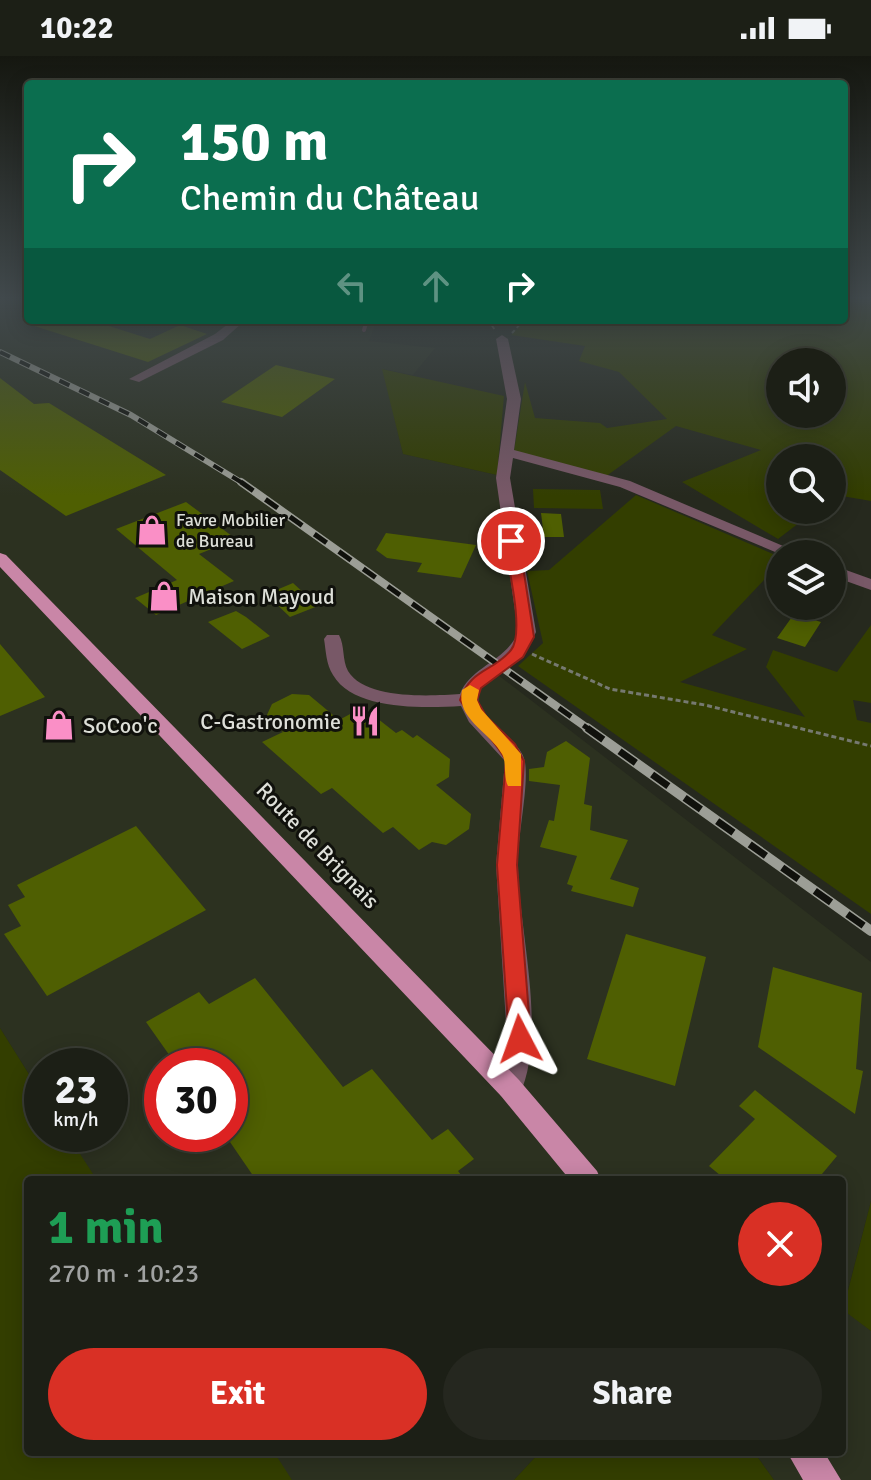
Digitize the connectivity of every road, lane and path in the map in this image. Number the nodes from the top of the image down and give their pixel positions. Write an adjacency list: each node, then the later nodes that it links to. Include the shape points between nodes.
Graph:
1 (166, 363): 3 (street)
2 (507, 363): 4 (street, via 514,399)
3 (135, 379)
4 (506, 452): 5 (street, via 625,484); 10 (street, via 503,478 527,632)
5 (766, 542)
6 (0, 558): 13 (main road, Route de Brignais)
7 (846, 575): 8 (street)
8 (871, 585)
9 (333, 639): 11 (street, via 341,675 355,688 402,700)
10 (520, 651): 11 (street, via 479,679); 12 (path, via 610,689 705,705)
11 (468, 700): 13 (street, via 515,761 507,865 520,1039)
12 (871, 746)
13 (510, 1088): 14 (main road, Route de Brignais)
14 (584, 1176)
15 (806, 1456): 16 (main road)
16 (824, 1480)

